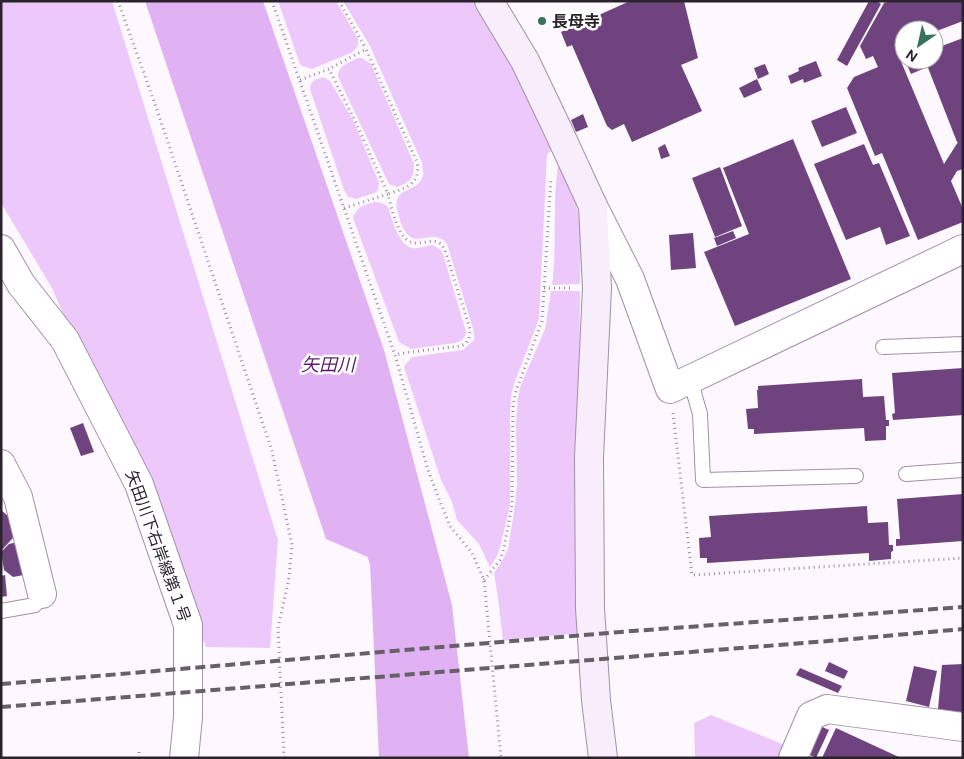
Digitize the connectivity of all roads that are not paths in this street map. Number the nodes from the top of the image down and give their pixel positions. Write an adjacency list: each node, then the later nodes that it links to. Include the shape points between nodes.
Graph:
1 (489, 1): 2 (street, via 525,61)
2 (593, 206): 7 (street); 16 (street, via 597,288 589,457 590,608)
3 (1, 249): 15 (street, 矢田川下右岸線第１号, via 21,284 66,340 139,484 188,624 188,716)
4 (963, 249): 7 (street)
5 (963, 344): 6 (lane)
6 (883, 347)
7 (680, 384): 11 (lane, via 700,414 703,480)
8 (1, 464): 12 (street, via 18,497)
9 (963, 470): 10 (lane)
10 (906, 474)
11 (856, 476)
12 (42, 594): 13 (lane, via 35,605)
13 (1, 611)
14 (963, 726): 17 (street, via 827,709 811,716)
15 (184, 758)
16 (603, 758)
17 (793, 758)

